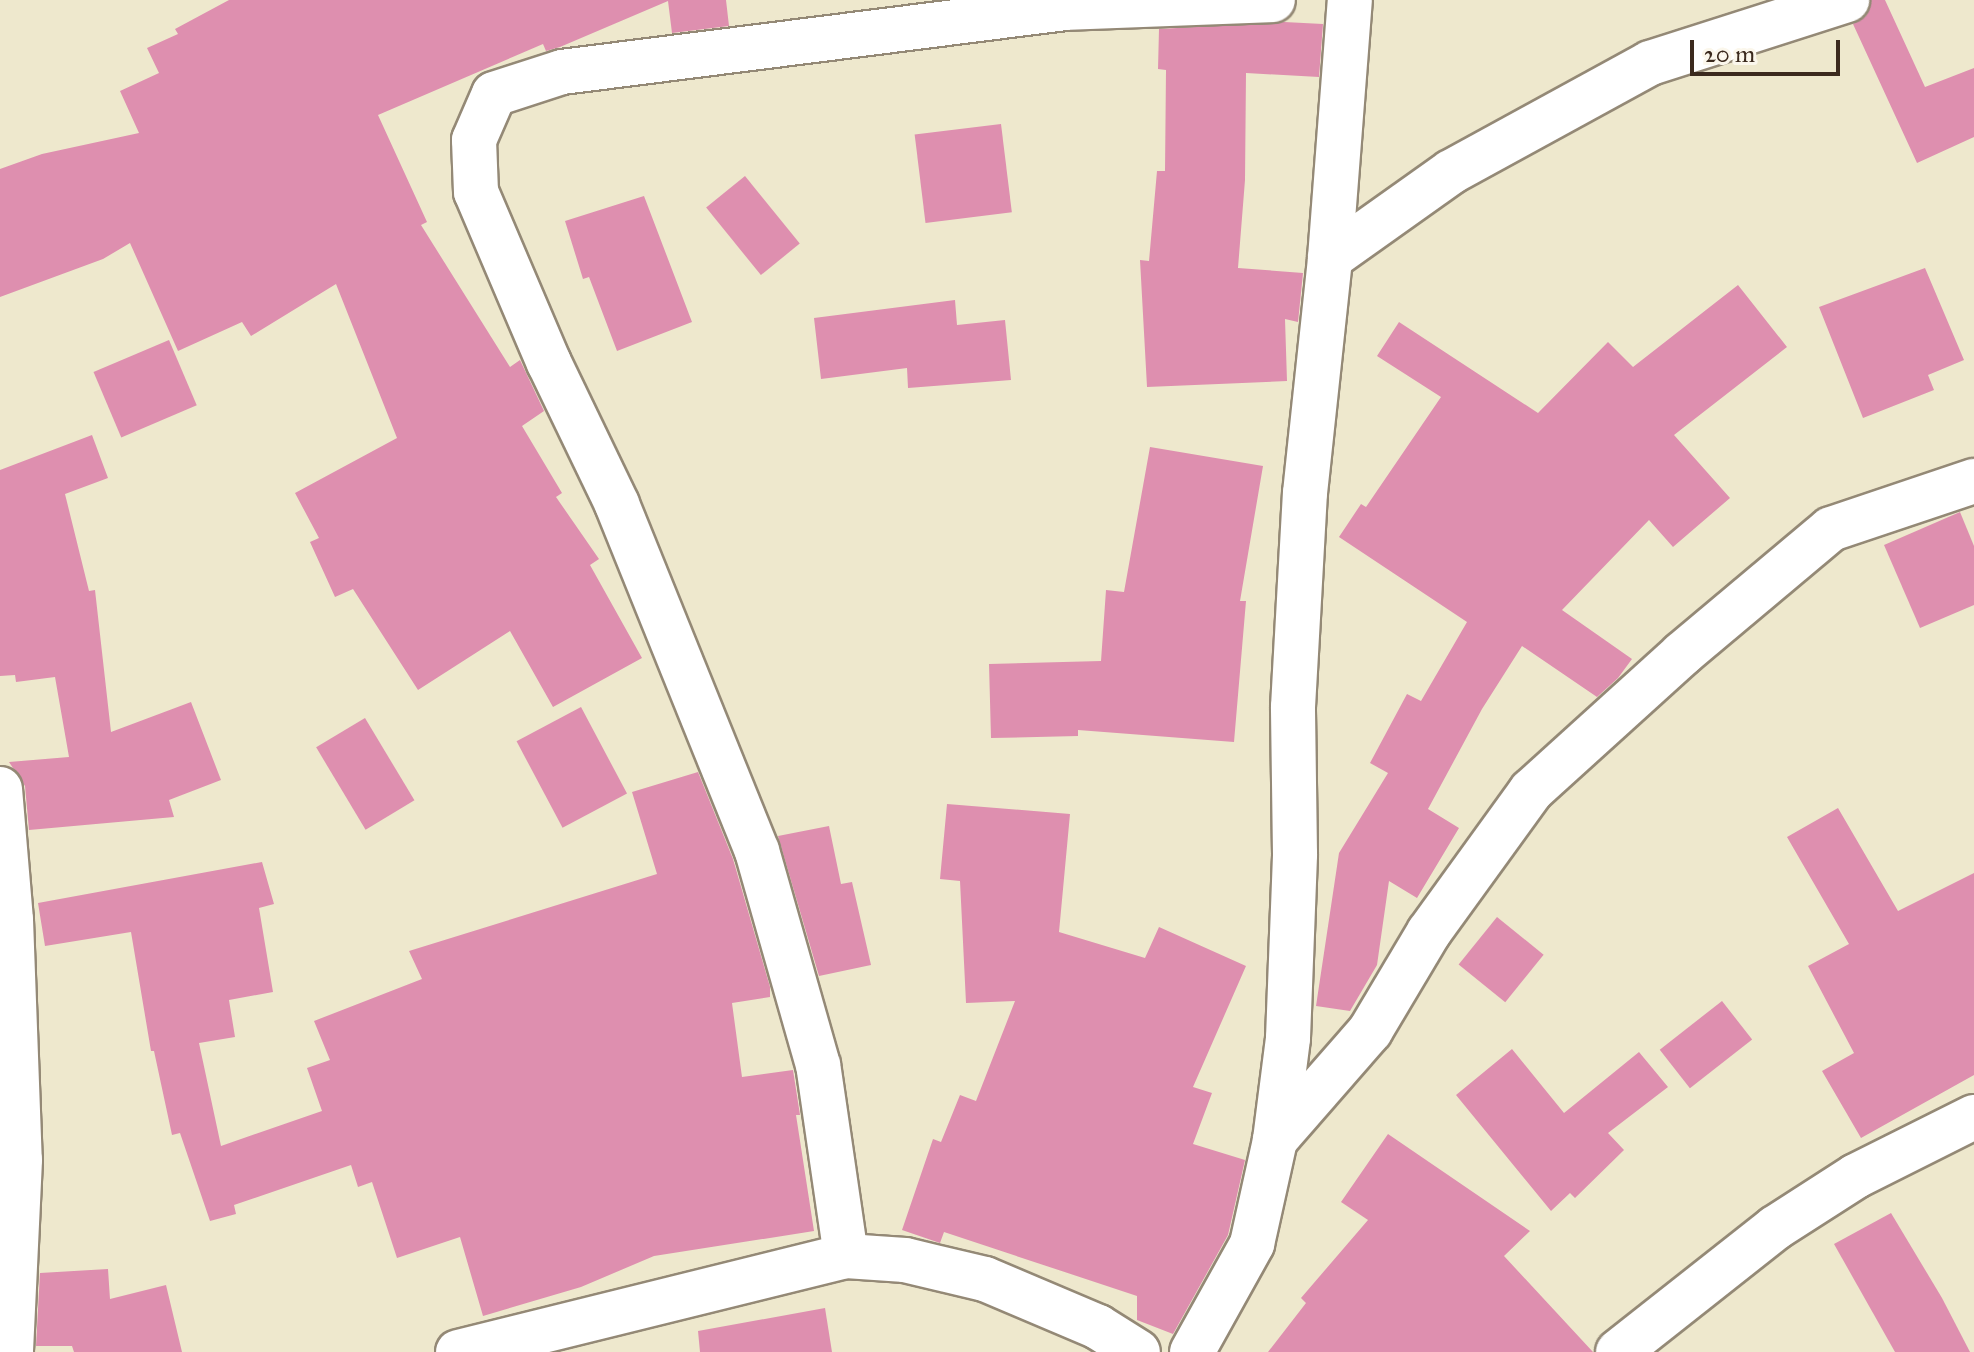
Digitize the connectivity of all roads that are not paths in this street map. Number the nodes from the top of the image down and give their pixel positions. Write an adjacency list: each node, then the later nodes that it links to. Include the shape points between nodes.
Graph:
1 (1273, 0): 9 (street, via 1065,8 562,72 494,94 474,140 476,192 635,548 757,851 818,1065)
2 (1350, 0): 4 (street)
3 (1847, 0): 4 (street, via 1650,63 1451,172)
4 (1330, 258): 8 (street, via 1304,508 1293,707 1295,854 1288,1038)
5 (1974, 481): 8 (street, via 1831,529 1531,791 1429,932 1370,1031)
6 (0, 789): 10 (street, via 20,1160)
7 (1974, 1117): 14 (street, via 1856,1176 1775,1228)
8 (1275, 1140): 13 (street, via 1252,1244)
9 (846, 1256): 11 (street); 12 (street, via 905,1260 985,1279 1098,1327)
10 (11, 1352)
11 (458, 1352)
12 (1138, 1352)
13 (1192, 1352)
14 (1618, 1352)

